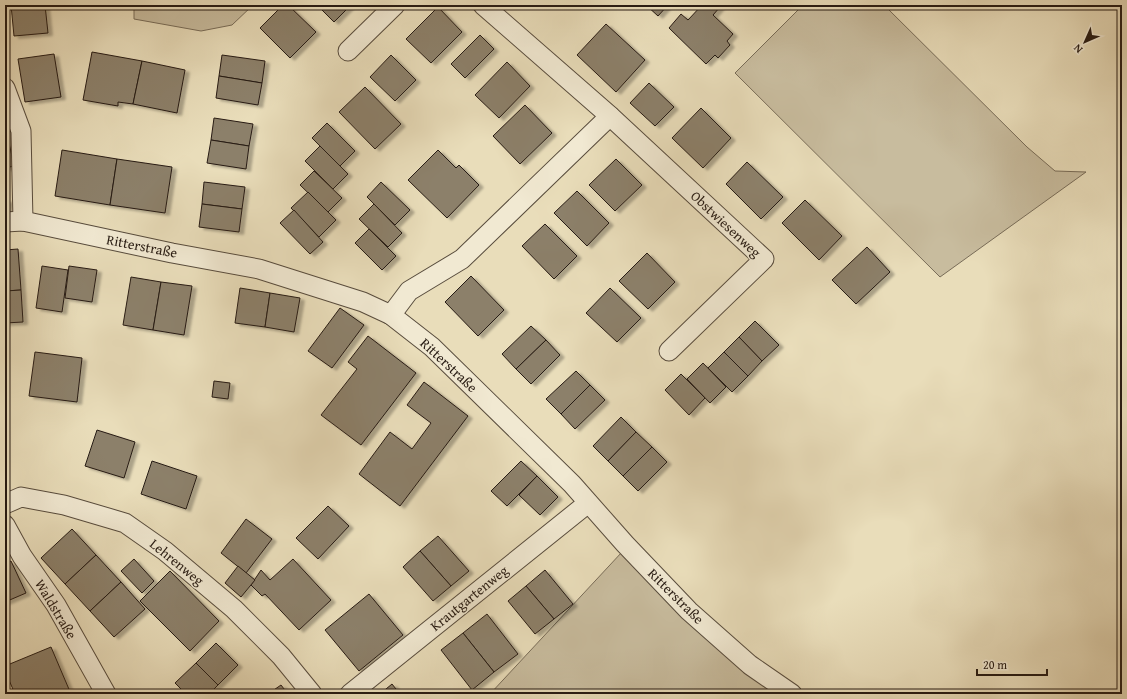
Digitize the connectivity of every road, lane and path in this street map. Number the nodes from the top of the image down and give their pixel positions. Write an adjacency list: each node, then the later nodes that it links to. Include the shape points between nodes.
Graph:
1 (395, 5): 3 (street)
2 (483, 5): 5 (street, Obstwiesenweg)
3 (348, 51)
4 (5, 88): 6 (street, via 21,132)
5 (610, 116): 7 (street, via 462,259 409,291); 8 (street, Obstwiesenweg, via 764,259)
6 (14, 222): 7 (street, Ritterstraße, via 259,269 363,302)
7 (391, 315): 9 (street, Ritterstraße, via 432,347 572,484)
8 (669, 351)
9 (588, 503): 14 (street, Krautgartenweg); 15 (street, Ritterstraße, via 689,611 750,665)
10 (5, 504): 13 (street, Lehrenweg, via 21,497 64,505 125,523 165,551 234,609 281,656)
11 (5, 525): 12 (street, Waldstraße, via 22,556 56,605)
12 (106, 694)
13 (312, 694)
14 (350, 694)
15 (792, 694)

